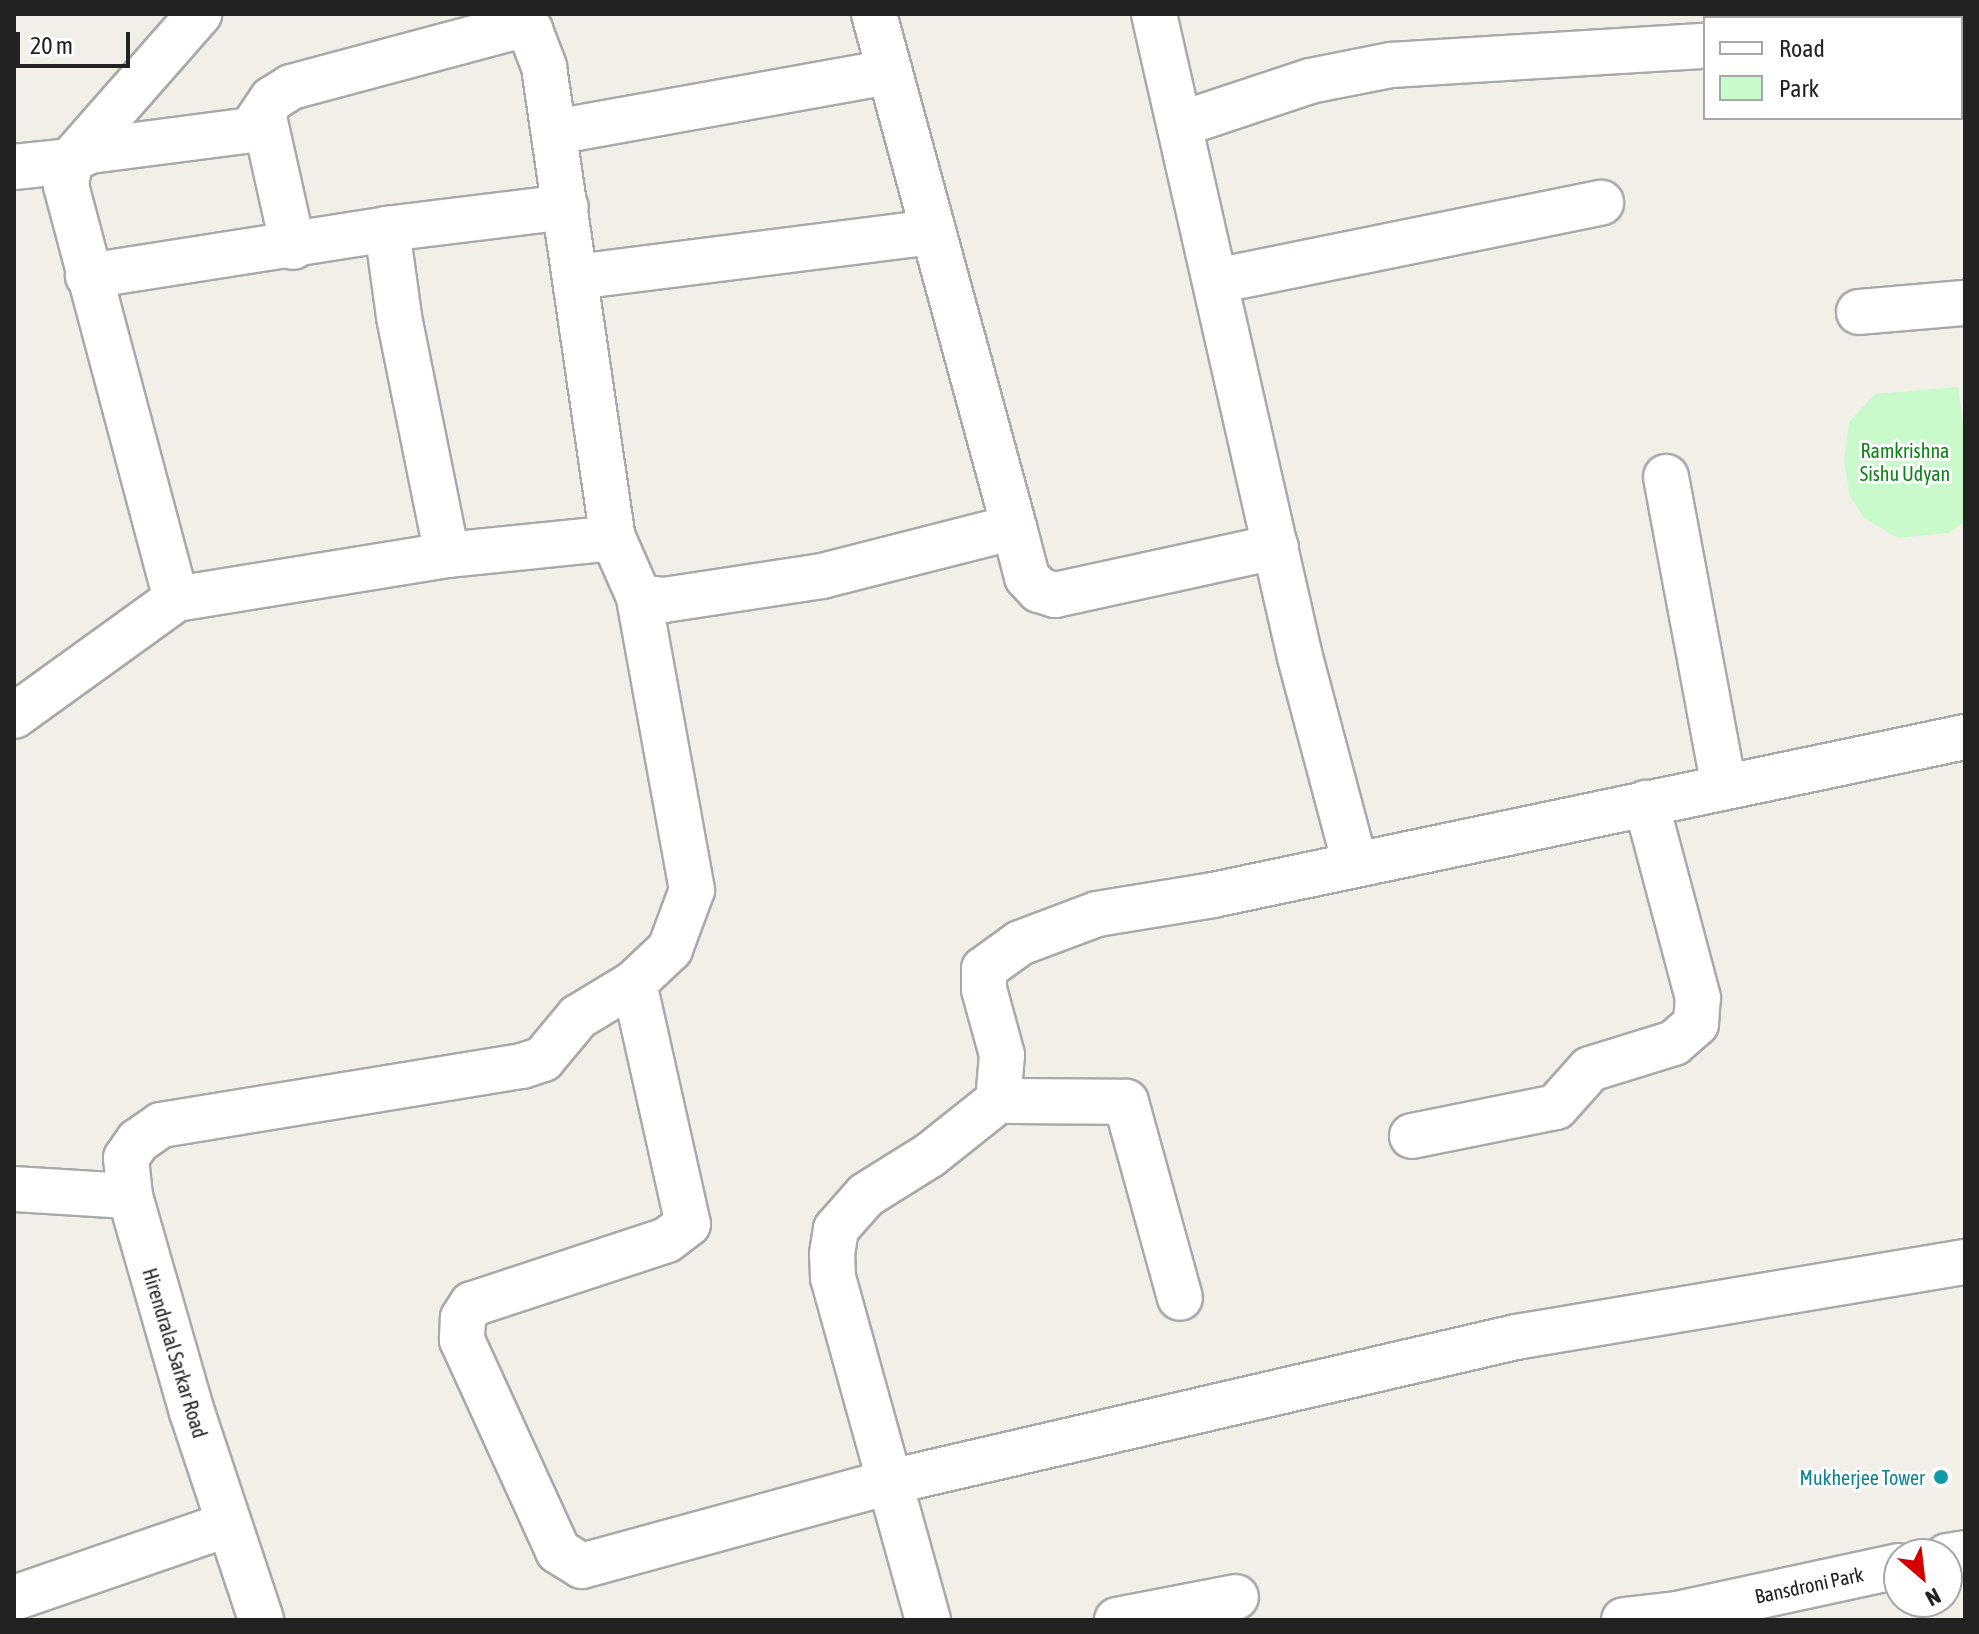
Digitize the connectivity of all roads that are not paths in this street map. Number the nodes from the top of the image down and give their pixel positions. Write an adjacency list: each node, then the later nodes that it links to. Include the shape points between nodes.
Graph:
1 (199, 14): 9 (street)
2 (874, 14): 5 (street)
3 (1154, 14): 7 (street)
4 (1701, 35): 7 (street, via 1391,65 1310,81)
5 (890, 72): 8 (street); 14 (street)
6 (264, 117): 8 (street, via 272,99 291,87 518,26 534,38); 9 (street, via 251,130 226,137 90,151); 15 (street)
7 (1181, 124): 18 (street)
8 (555, 132): 12 (street)
9 (70, 161): 10 (street); 16 (street, via 66,186)
10 (14, 167)
11 (1601, 203): 18 (street)
12 (566, 207): 13 (street); 17 (street)
13 (387, 229): 15 (street); 25 (street)
14 (933, 232): 17 (street); 22 (street)
15 (293, 247): 16 (street)
16 (88, 276): 27 (street)
17 (576, 277): 23 (street)
18 (1216, 281): 24 (street)
19 (1965, 303): 20 (street)
20 (1859, 312)
21 (1666, 477): 30 (street)
22 (1014, 527): 24 (street, via 1027,577 1039,590 1055,595); 26 (street, via 822,576 664,600)
23 (613, 538): 25 (street); 26 (street)
24 (1276, 547): 32 (street)
25 (447, 555): 27 (street)
26 (639, 597): 33 (street, via 692,890 670,949)
27 (176, 599): 28 (street)
28 (14, 716)
29 (1965, 737): 30 (street)
30 (1724, 786): 31 (street)
31 (1646, 803): 32 (street); 35 (street, via 1698,998 1696,1024 1674,1043 1590,1069 1556,1107)
32 (1355, 863): 34 (street, via 1097,914 1020,943 984,969 984,989 1002,1055)
33 (634, 983): 37 (street, Hirendralal Sarkar Road, via 578,1017 543,1059 522,1066 161,1125 138,1141 126,1158); 40 (street, via 688,1224 667,1240 472,1304 463,1318 462,1340 558,1551 582,1566)
34 (998, 1101): 39 (street, via 1126,1102); 40 (street, via 866,1195 836,1229 833,1278)
35 (1412, 1136)
36 (14, 1189): 37 (street)
37 (130, 1196): 41 (street, Hirendralal Sarkar Road)
38 (1965, 1262): 40 (street, via 1516,1337)
39 (1180, 1298)
40 (890, 1482): 47 (street)
41 (229, 1524): 44 (street); 46 (street, Hirendralal Sarkar Road)
42 (1883, 1570): 45 (street, Bansdroni Park)
43 (1236, 1597): 48 (street)
44 (14, 1598)
45 (1678, 1617): 49 (street, Bansdroni Park)
46 (261, 1620)
47 (928, 1620)
48 (1117, 1620)
49 (1624, 1620)

